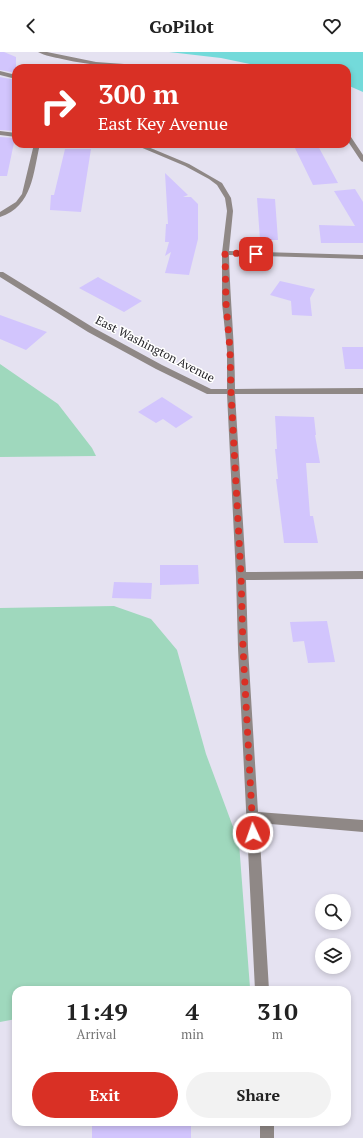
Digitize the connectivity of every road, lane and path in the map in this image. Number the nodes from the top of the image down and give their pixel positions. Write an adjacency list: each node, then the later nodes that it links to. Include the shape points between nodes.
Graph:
1 (41, 52): 2 (street)
2 (105, 64)
3 (0, 73): 4 (street)
4 (12, 76)
5 (0, 133): 6 (street)
6 (12, 134)
7 (351, 141): 10 (street)
8 (36, 148): 11 (street, via 25,194 18,203)
9 (146, 148): 12 (street, via 187,165 220,184 228,198 230,212)
10 (363, 160)
11 (0, 215)
12 (225, 253): 13 (street); 16 (street)
13 (363, 258)
14 (0, 274): 16 (street, East Washington Avenue, via 91,330 159,367 210,392)
15 (363, 391): 16 (street, East Washington Avenue)
16 (231, 392): 18 (street)
17 (363, 575): 18 (street)
18 (241, 576): 19 (street)
19 (252, 817): 20 (street); 21 (street)
20 (363, 826)
21 (262, 986)
22 (267, 1126): 23 (street)
23 (267, 1138)

